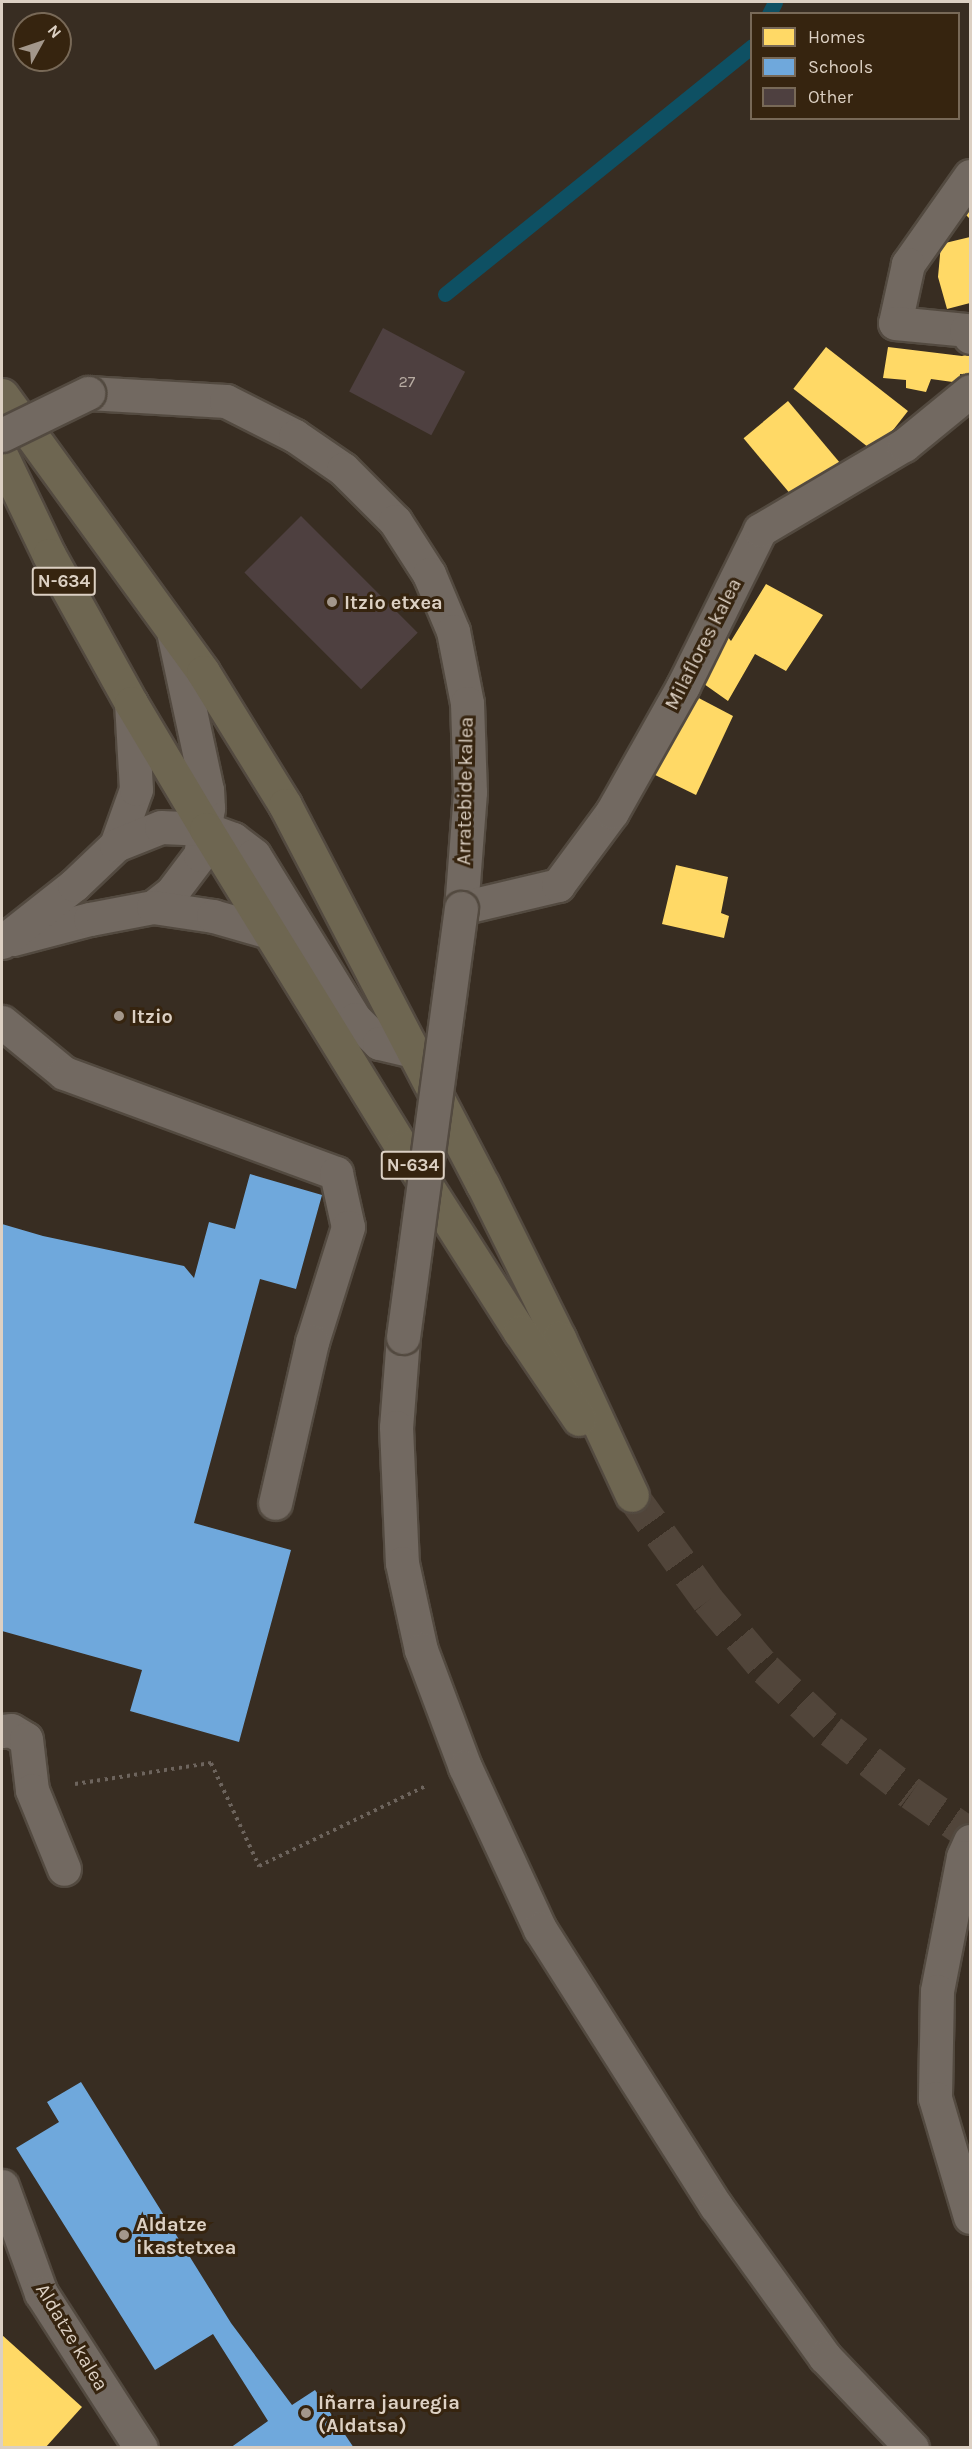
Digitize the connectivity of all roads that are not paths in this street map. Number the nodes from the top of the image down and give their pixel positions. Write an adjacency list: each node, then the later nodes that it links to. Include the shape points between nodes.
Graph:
1 (970, 176): 2 (street, via 908,264 896,323 966,330)
2 (970, 337)
3 (970, 391): 12 (street, Milaflores kalea, via 904,445 760,530 682,686 612,812 558,885)
4 (2, 395): 7 (highway)
5 (2, 435): 12 (street, Arratebide kalea, bridge, via 88,393 226,401 295,436 343,469 395,521 429,574 453,631 467,703 470,792)
6 (2, 457): 8 (highway, N-634, via 49,555)
7 (173, 631): 9 (street, via 207,790); 16 (highway, via 203,672 285,805)
8 (131, 703): 9 (highway, N-634); 10 (street, via 136,789)
9 (206, 829): 10 (street, via 161,827); 11 (street, via 200,855 172,892); 13 (highway, N-634); 16 (street, via 233,839 254,855 355,1019 379,1043)
10 (116, 845): 14 (street, via 74,885)
11 (153, 907): 13 (street, via 213,916); 14 (street)
12 (462, 908): 24 (street, Arratebide kalea, bridge, via 403,1337 396,1427 402,1563 421,1650 465,1767 540,1929 716,2206 825,2357)
13 (269, 932): 16 (highway, N-634, via 520,1332 632,1495 559,1338)
14 (2, 942)
15 (2, 1022): 17 (street, via 64,1073 336,1173 348,1227 312,1342)
16 (415, 1051)
17 (275, 1503)
18 (2, 1731): 20 (street, via 11,1730 26,1739 32,1790)
19 (970, 1841): 22 (street, via 963,1857 937,1990 935,2098)
20 (64, 1869)
21 (2, 2186): 23 (street, Aldatze kalea, via 41,2293)
22 (970, 2217)
23 (141, 2448)
24 (912, 2448)

